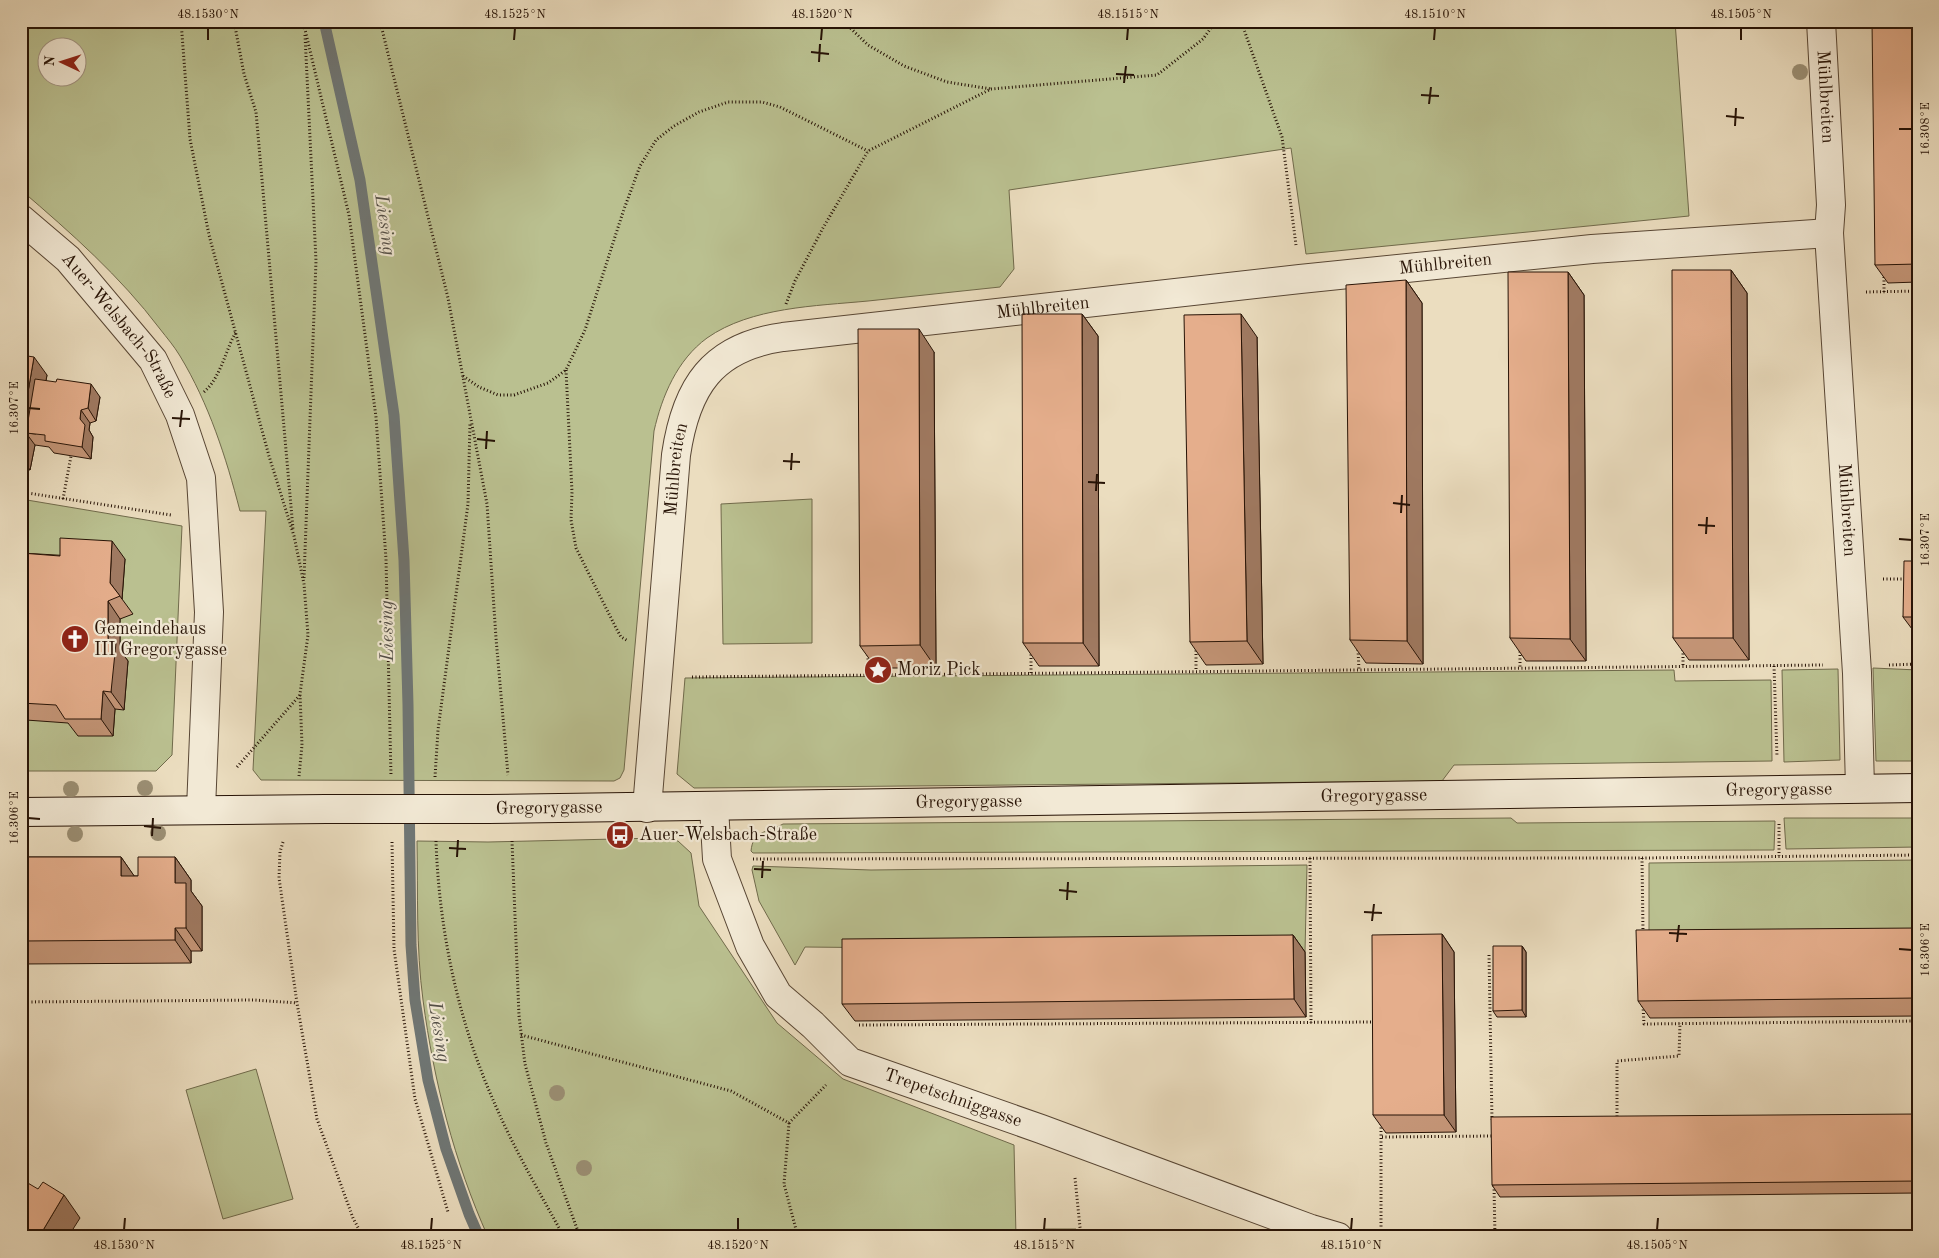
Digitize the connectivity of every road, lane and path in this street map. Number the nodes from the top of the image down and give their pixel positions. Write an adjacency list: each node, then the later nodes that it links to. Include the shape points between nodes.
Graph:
1 (181, 21): 20 (path, via 190,139 209,235)
2 (234, 21): 29 (path, via 244,74 256,112)
3 (380, 21): 23 (path, via 448,298)
4 (843, 21): 11 (path, via 868,45 904,66 947,82)
5 (1216, 21): 11 (path, via 1204,39 1158,75)
6 (1241, 21): 10 (path)
7 (1256, 21): 10 (path)
8 (1821, 21): 14 (street, Mühlbreiten, via 1832,205)
9 (304, 23): 30 (path, via 316,261); 50 (path, via 349,215 376,417 386,559)
10 (1243, 26): 16 (path, via 1282,138)
11 (992, 89): 12 (path)
12 (868, 151): 21 (path, via 795,281 785,307); 22 (path, via 780,107 762,102 728,102 699,112 674,126 656,140 640,166 585,330)
13 (21, 219): 24 (street, Auer-Welsbach-Straße, via 68,259 153,360)
14 (1830, 233): 16 (street, Mühlbreiten, via 1592,249); 19 (street, Mühlbreiten)
15 (1884, 264): 18 (path)
16 (1300, 279): 21 (street, Mühlbreiten)
17 (1918, 291): 18 (path)
18 (1884, 292): 19 (path)
19 (1833, 293): 39 (street, Mühlbreiten)
20 (236, 332): 24 (path, via 220,370 207,390); 29 (path)
21 (784, 337): 37 (street, Mühlbreiten, via 749,344 719,362 707,374 688,404 676,455)
22 (566, 370): 23 (path, via 548,383 514,395 498,394 479,387); 37 (path, via 571,520 576,548 622,637 633,645)
23 (462, 375): 57 (path, via 487,504 496,638)
24 (180, 415): 28 (street, Auer-Welsbach-Straße, via 201,478)
25 (71, 456): 27 (path)
26 (21, 492): 27 (path)
27 (63, 499): 28 (path)
28 (204, 520): 56 (street, Auer-Welsbach-Straße, via 209,612)
29 (294, 536): 30 (path)
30 (304, 584): 48 (path, via 308,635)
31 (1520, 638): 42 (path)
32 (1358, 640): 43 (path)
33 (1196, 642): 44 (path)
34 (1031, 644): 45 (path)
35 (868, 646): 46 (path)
36 (1683, 647): 40 (path)
37 (661, 648): 47 (street, Mühlbreiten)
38 (1918, 664): 39 (path)
39 (1856, 665): 41 (path); 51 (street, Mühlbreiten)
40 (1683, 666): 41 (path); 42 (path)
41 (1774, 666): 49 (path)
42 (1520, 668): 43 (path)
43 (1359, 670): 44 (path)
44 (1196, 672): 45 (path)
45 (1031, 673): 46 (path)
46 (868, 675): 47 (path)
47 (658, 677): 55 (street, Mühlbreiten)
48 (300, 694): 54 (path, via 302,745); 56 (path)
49 (1775, 700)
50 (391, 779)
51 (1860, 788): 52 (street, Gregorygasse); 53 (street, Gregorygasse)
52 (1918, 788)
53 (714, 807): 55 (street, Gregorygasse); 63 (street, Trepetschniggasse)
54 (296, 808): 56 (street, Gregorygasse); 57 (street, Gregorygasse, bridge); 67 (path, via 280,852 279,878)
55 (647, 808): 57 (street, Gregorygasse)
56 (201, 809): 58 (street, Gregorygasse)
57 (500, 810): 74 (path, via 512,854)
58 (21, 812)
59 (392, 839): 86 (path, via 394,949 415,1099)
60 (1918, 855): 62 (path)
61 (1310, 858): 62 (path); 63 (path); 70 (path)
62 (1642, 858): 64 (path)
63 (718, 859): 73 (street, Trepetschniggasse, via 750,946 778,995)
64 (1643, 936)
65 (1489, 955): 79 (path)
66 (21, 1002): 67 (path)
67 (297, 1002): 87 (path, via 317,1119)
68 (1643, 1004): 72 (path, via 1644,1024)
69 (1918, 1021): 72 (path)
70 (1311, 1022): 71 (path); 73 (path)
71 (1380, 1022)
72 (1680, 1023): 78 (path, via 1679,1056 1617,1061)
73 (813, 1026): 75 (street, Trepetschniggasse)
74 (521, 1035): 77 (path, via 731,1091); 88 (path, via 525,1064 546,1143)
75 (850, 1062): 77 (path); 83 (street, Trepetschniggasse)
76 (1381, 1118): 82 (path)
77 (789, 1123): 89 (path, via 784,1184)
78 (1617, 1124)
79 (1492, 1125)
80 (1493, 1130): 81 (path)
81 (1493, 1136): 82 (path); 84 (path)
82 (1381, 1137): 92 (path)
83 (1073, 1141): 90 (path); 91 (street, Trepetschniggasse)
84 (1493, 1145)
85 (1494, 1182): 93 (path)
86 (448, 1212)
87 (363, 1237)
88 (580, 1237)
89 (798, 1237)
90 (1080, 1237)
91 (1338, 1237)
92 (1381, 1237)
93 (1495, 1237)

